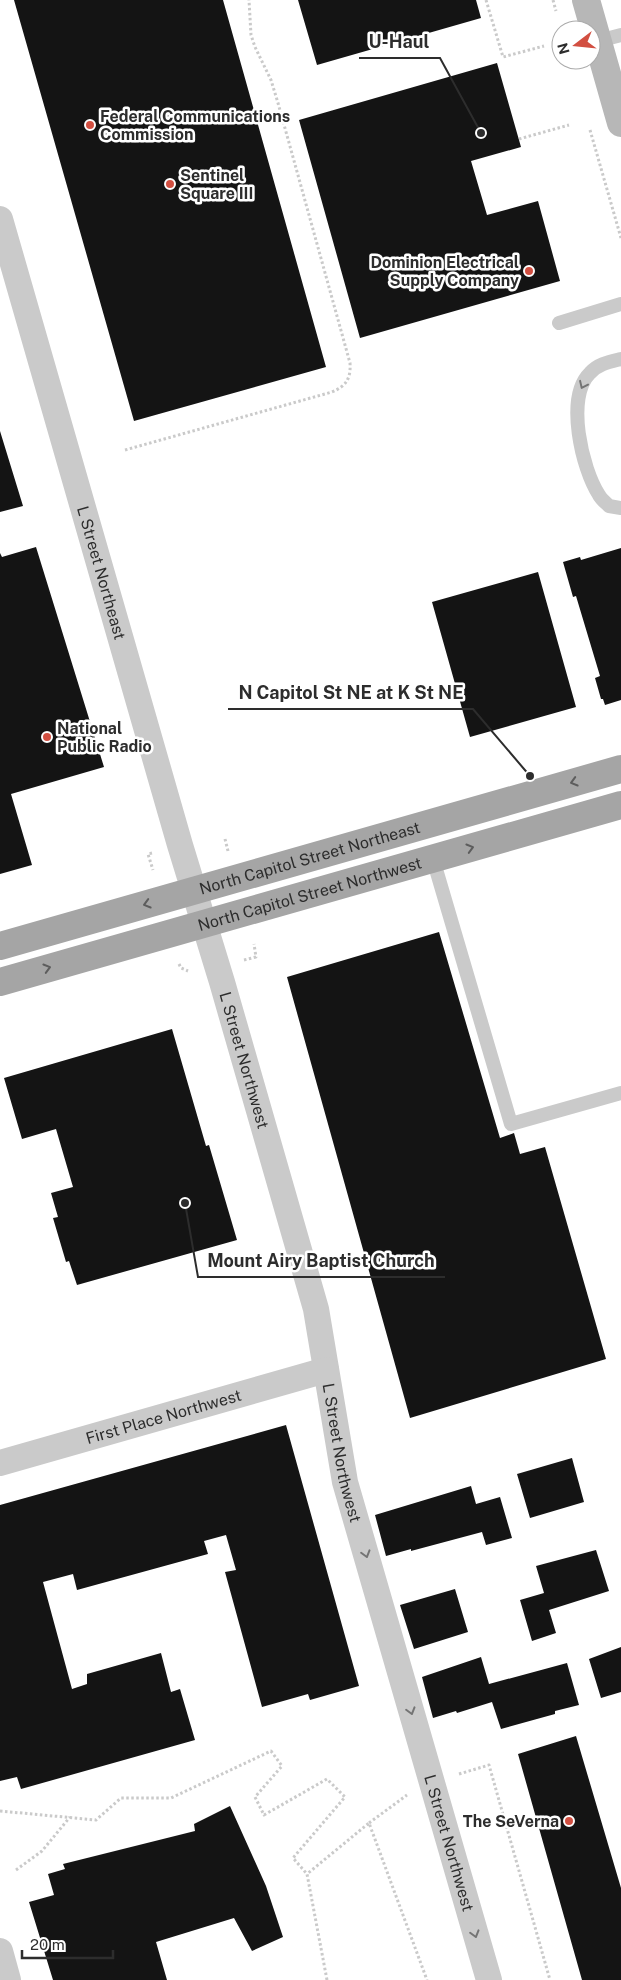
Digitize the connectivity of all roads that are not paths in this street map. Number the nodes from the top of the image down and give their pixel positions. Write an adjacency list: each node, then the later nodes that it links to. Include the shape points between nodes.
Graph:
1 (586, 0): 2 (main road)
2 (609, 38): 3 (main road)
3 (621, 122)
4 (0, 219): 12 (street, L Street Northeast)
5 (621, 304): 6 (lane)
6 (559, 322)
7 (621, 359): 8 (lane, one-way to 8, via 601,364 588,374 580,388 576,414 580,444 599,495 609,506)
8 (621, 508)
9 (621, 769): 12 (main road, North Capitol Street Northeast, one-way to 12)
10 (621, 805): 11 (main road, North Capitol Street Northwest, one-way to 10)
11 (433, 859): 13 (main road, North Capitol Street Northwest); 16 (lane, via 512,1124)
12 (194, 890): 13 (street, L Street Northeast); 14 (main road, North Capitol Street Northeast, one-way to 14)
13 (204, 924): 15 (main road, North Capitol Street Northwest, one-way to 13); 17 (street, L Street Northwest, via 316,1309)
14 (0, 946)
15 (0, 982)
16 (621, 1093)
17 (326, 1370): 18 (street, First Place Northwest); 21 (street, L Street Northwest, one-way to 21, via 345,1482 423,1786)
18 (0, 1463)
19 (0, 1951): 20 (street)
20 (8, 1980)
21 (488, 1980)

